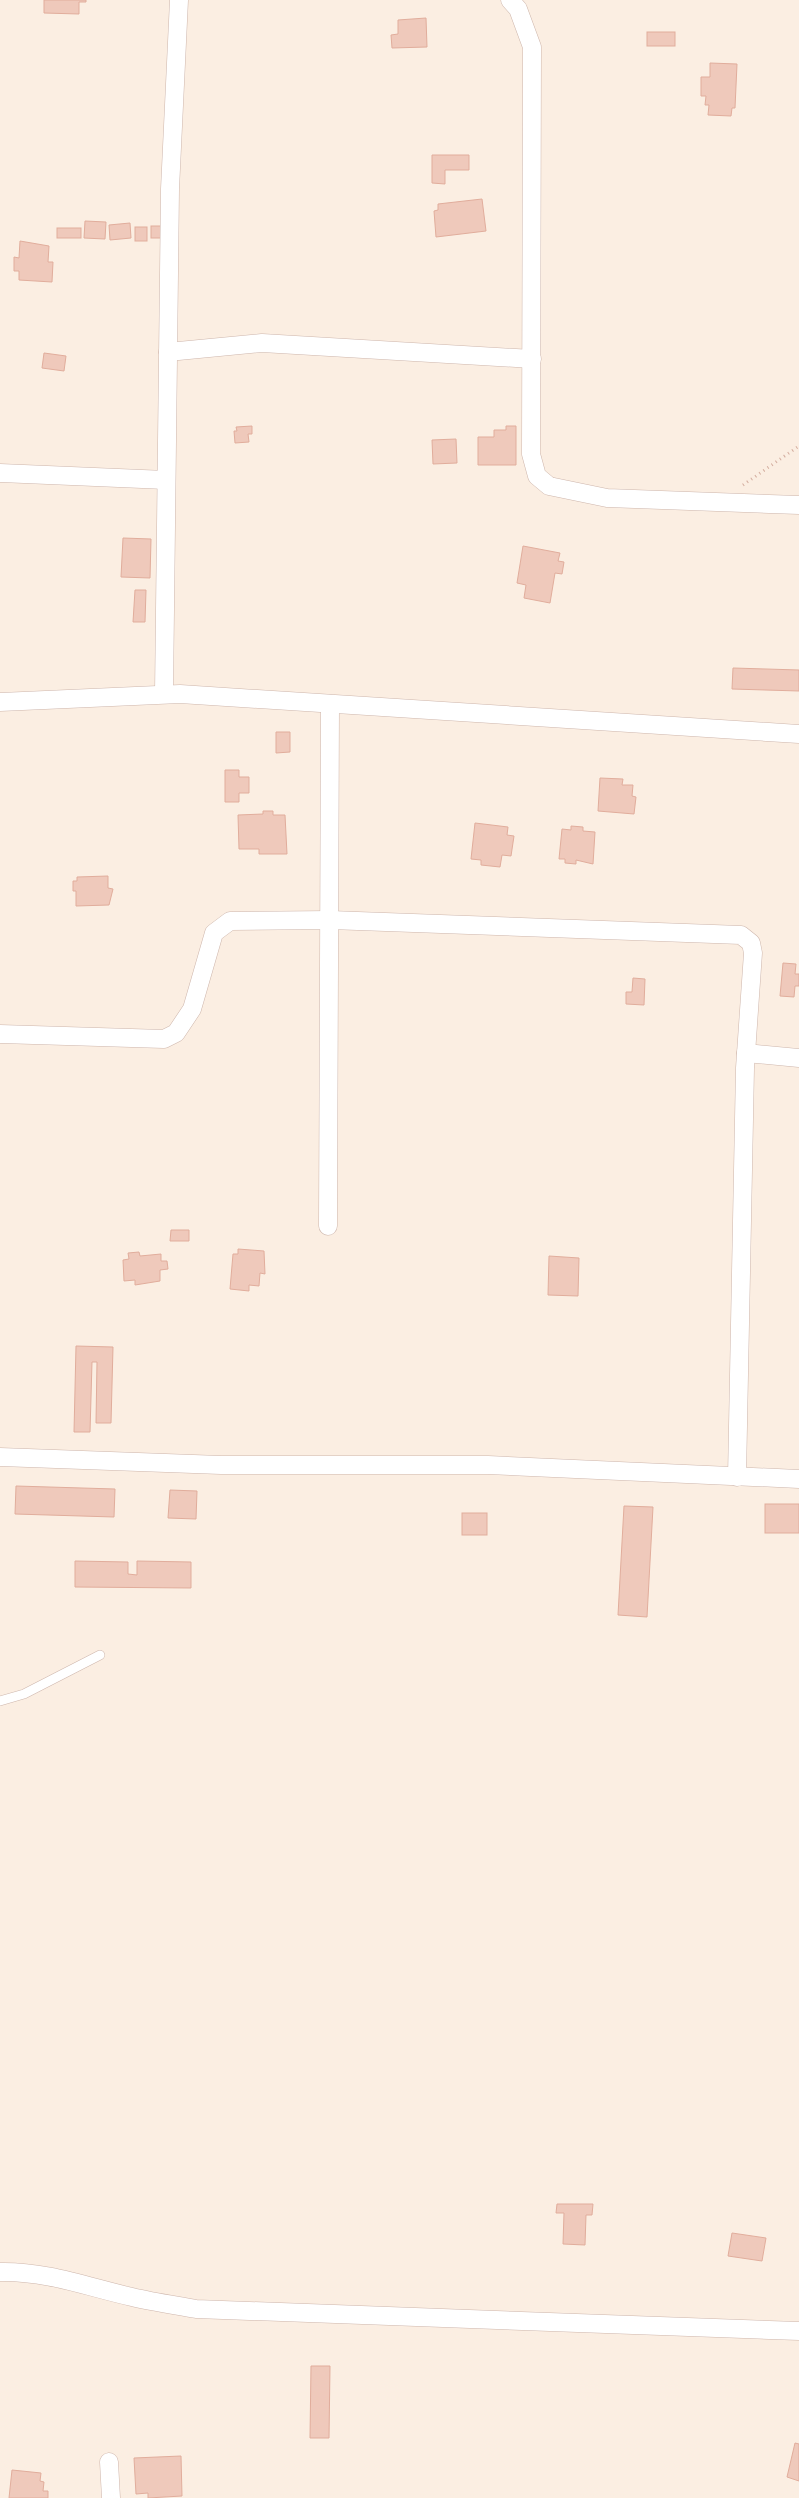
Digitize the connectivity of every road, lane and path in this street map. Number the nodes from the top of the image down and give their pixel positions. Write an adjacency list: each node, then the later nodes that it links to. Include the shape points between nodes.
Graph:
1 (179, 0): 3 (street, via 170,188)
2 (510, 0): 4 (street, via 518,9 532,47)
3 (168, 352): 4 (street, via 262,343); 7 (street)
4 (532, 359): 9 (street, via 532,454 537,476 549,486 607,498)
5 (799, 446): 8 (path)
6 (0, 473): 7 (street)
7 (166, 480): 10 (street)
8 (742, 485)
9 (799, 504)
10 (164, 694): 11 (street); 12 (street)
11 (0, 702)
12 (330, 704): 13 (street); 14 (street)
13 (799, 734)
14 (330, 920): 15 (street, via 230,921 222,925 214,933 192,1009 176,1033 164,1039); 16 (street, via 741,935 751,943 754,953); 18 (street)
15 (0, 1034)
16 (746, 1053): 17 (street); 20 (street)
17 (799, 1058)
18 (328, 1226)
19 (0, 1457): 20 (street, via 221,1465 488,1465)
20 (737, 1477): 21 (street)
21 (799, 1479)
22 (100, 1655): 23 (lane, via 24,1694)
23 (0, 1701)
24 (0, 2272): 25 (street, via 16,2271 74,2280 131,2297 196,2309)
25 (799, 2331)
26 (109, 2462): 27 (street)
27 (111, 2498)

